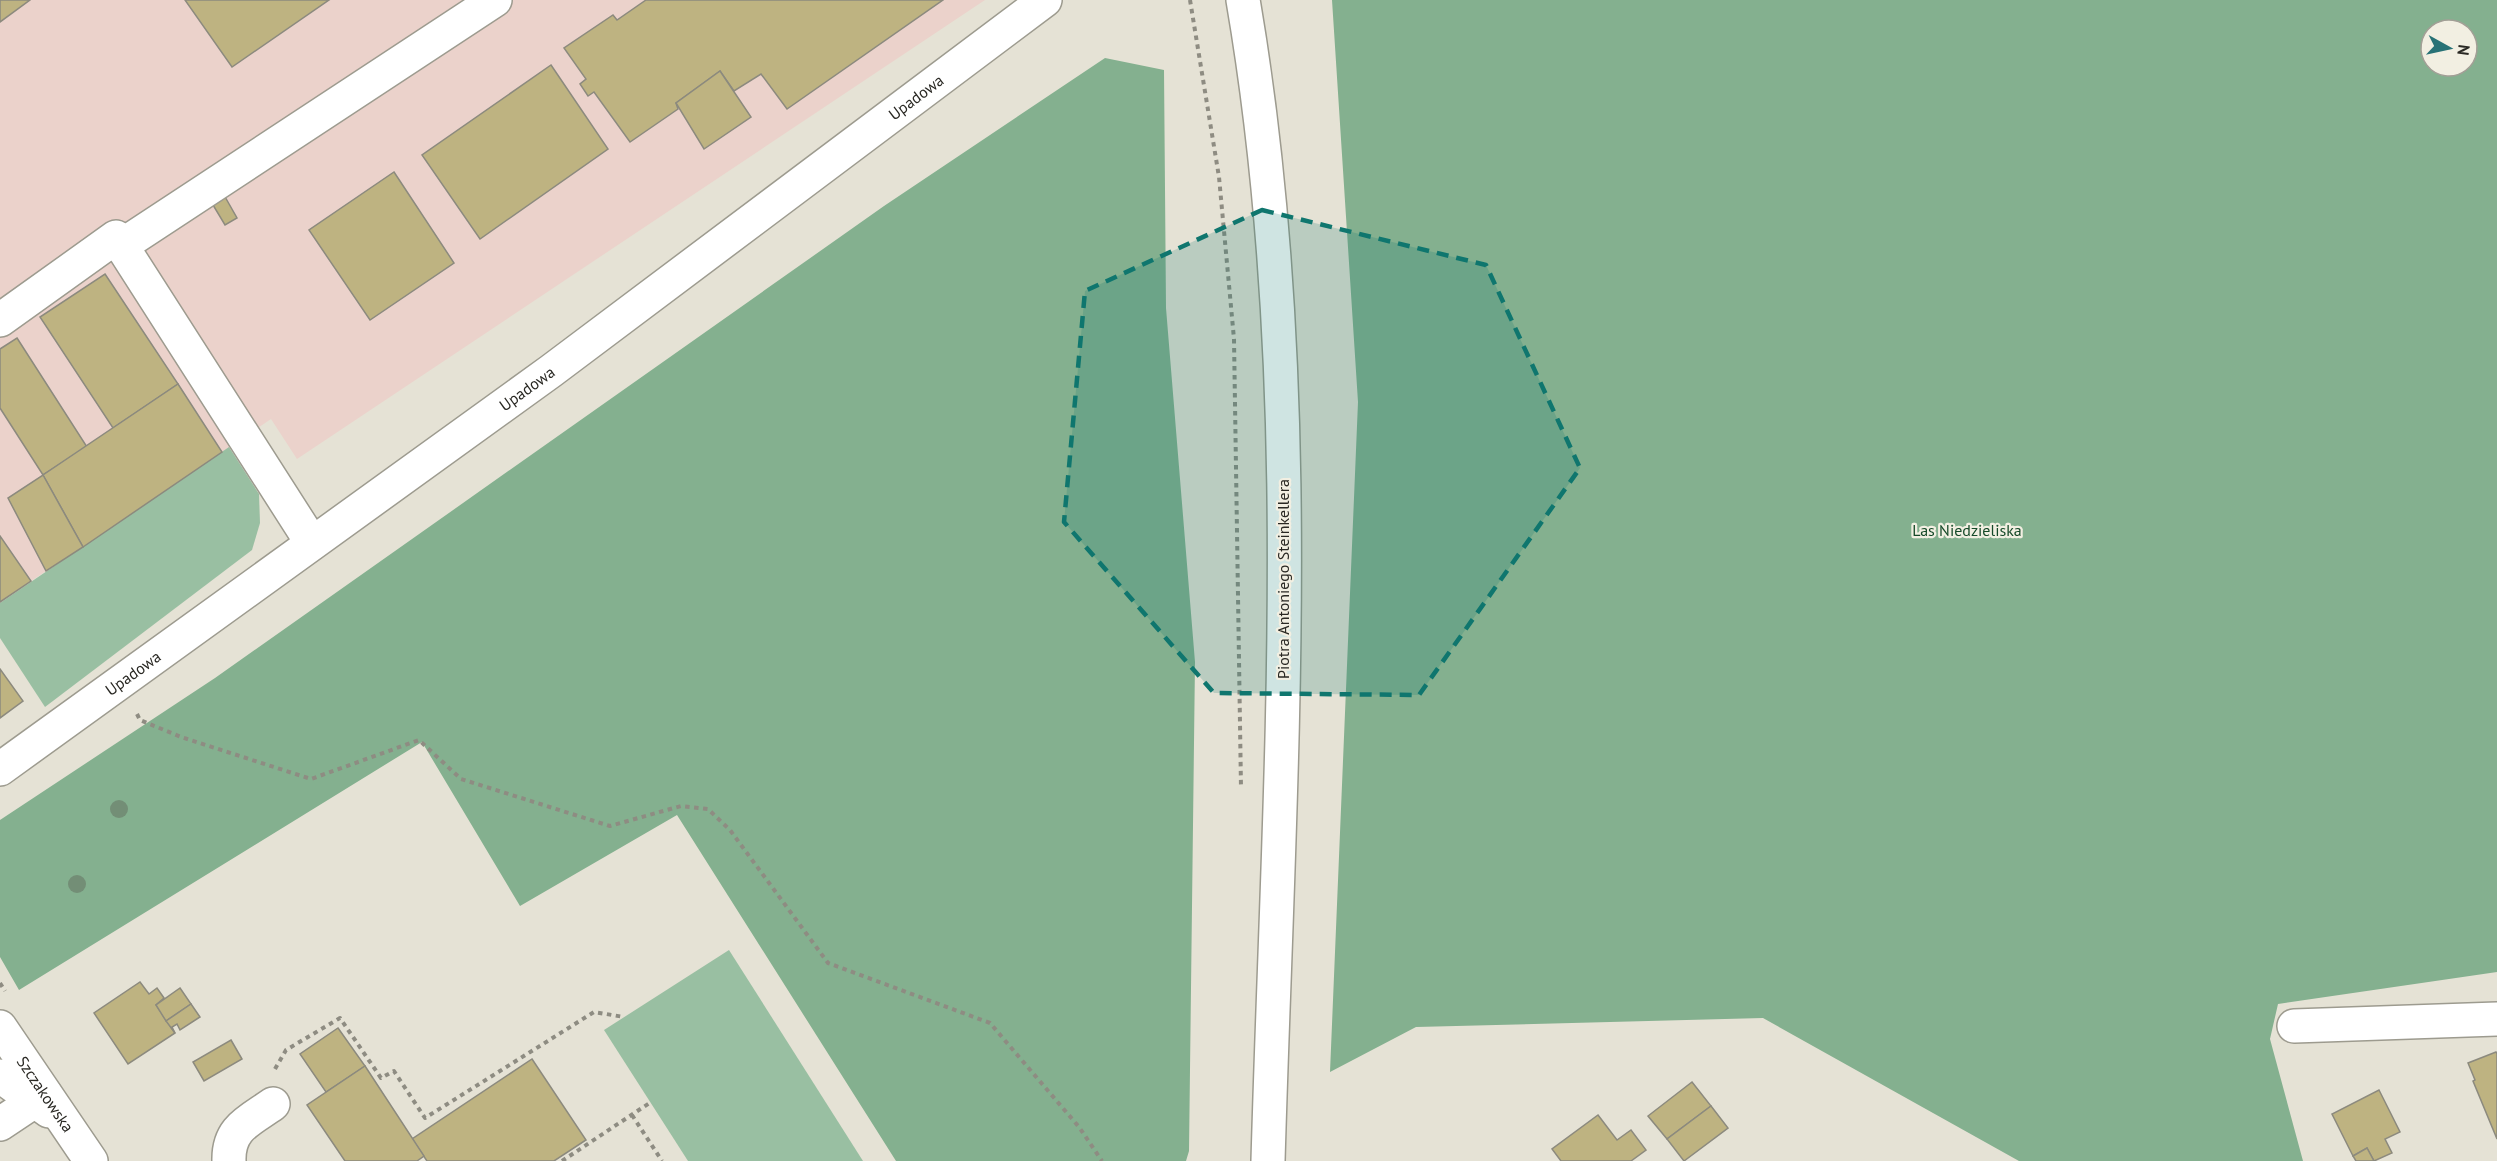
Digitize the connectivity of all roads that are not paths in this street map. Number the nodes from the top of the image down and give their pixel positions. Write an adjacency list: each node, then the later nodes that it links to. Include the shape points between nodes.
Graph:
1 (495, 0): 4 (street)
2 (1045, 0): 6 (street, Upadowa, via 551,371)
3 (1243, 0): 17 (street, Piotra Antoniego Steinkellera, via 1267,168 1282,375 1283,666)
4 (121, 246): 5 (street, via 116,237); 6 (street)
5 (0, 320)
6 (312, 543): 7 (street, Upadowa)
7 (0, 768)
8 (2497, 1019): 9 (street)
9 (2294, 1026)
10 (0, 1027): 13 (street, Szczakowska)
11 (0, 1077): 13 (street)
12 (271, 1091): 16 (street, via 228,1145)
13 (48, 1105): 14 (street); 15 (street, Szczakowska)
14 (0, 1124)
15 (91, 1161)
16 (229, 1161)
17 (1268, 1161)

